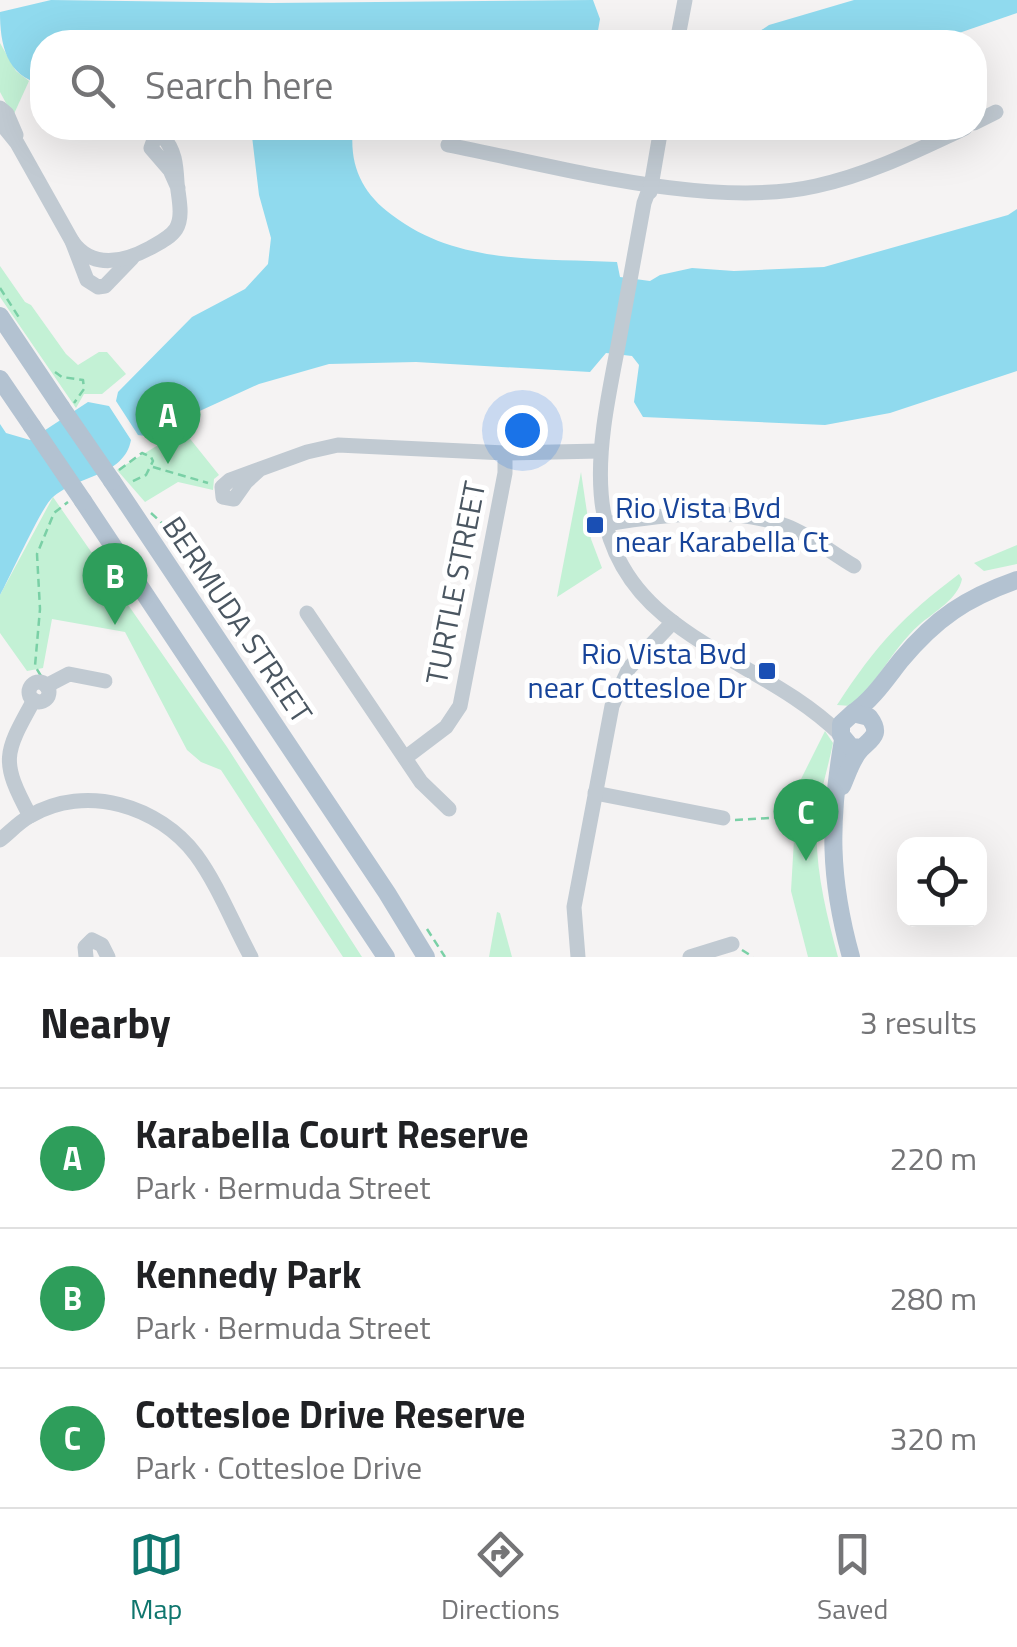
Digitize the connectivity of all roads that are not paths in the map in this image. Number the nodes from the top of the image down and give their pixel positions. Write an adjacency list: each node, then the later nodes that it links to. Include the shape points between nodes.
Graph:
1 (685, 0): 2 (street)
2 (679, 30)
3 (0, 108): 9 (street)
4 (996, 112): 5 (street)
5 (987, 116)
6 (0, 122): 9 (street)
7 (659, 140): 11 (street)
8 (940, 140): 11 (street, via 818,186 775,192)
9 (17, 144): 13 (street)
10 (448, 145): 11 (street)
11 (650, 184): 19 (street)
12 (178, 188): 14 (street, via 176,230)
13 (72, 241): 15 (street); 16 (street, via 87,280)
14 (134, 256): 15 (street); 16 (street)
15 (106, 262): 16 (street, via 114,271)
16 (108, 284)
17 (0, 316): 46 (main road, BERMUDA STREET, bridge, via 116,477)
18 (0, 379): 45 (main road, BERMUDA STREET, bridge)
19 (600, 450): 20 (street); 22 (street)
20 (506, 454): 21 (street, via 338,446 260,470 234,499 223,497); 34 (street, TURTLE STREET, via 460,706 446,727)
21 (222, 487)
22 (606, 524): 23 (street, via 668,516 766,520 796,530); 26 (street, via 629,575)
23 (854, 566)
24 (1017, 580): 27 (main road, via 958,606)
25 (308, 613): 34 (street)
26 (672, 622): 29 (street); 35 (street, via 616,692)
27 (891, 673): 30 (main road); 31 (main road)
28 (105, 681): 38 (street, via 69,674 44,684 46,698 34,700 8,764)
29 (811, 708): 30 (street); 32 (street)
30 (851, 714): 31 (main road); 32 (main road, via 841,724)
31 (873, 722): 33 (main road, via 874,739)
32 (842, 738): 33 (main road); 36 (main road)
33 (862, 748): 36 (main road)
34 (406, 758): 37 (street)
35 (595, 793): 39 (street); 47 (street, via 574,907)
36 (828, 808): 49 (main road, via 833,874)
37 (449, 809)
38 (30, 816): 40 (street); 44 (street, via 59,804 109,802 159,820 198,857)
39 (723, 818)
40 (0, 840)
41 (732, 944): 48 (street)
42 (86, 957): 43 (street, via 84,947 92,940)
43 (108, 957)
44 (251, 957)
45 (386, 957)
46 (426, 957)
47 (578, 957)
48 (690, 957)
49 (851, 957)

